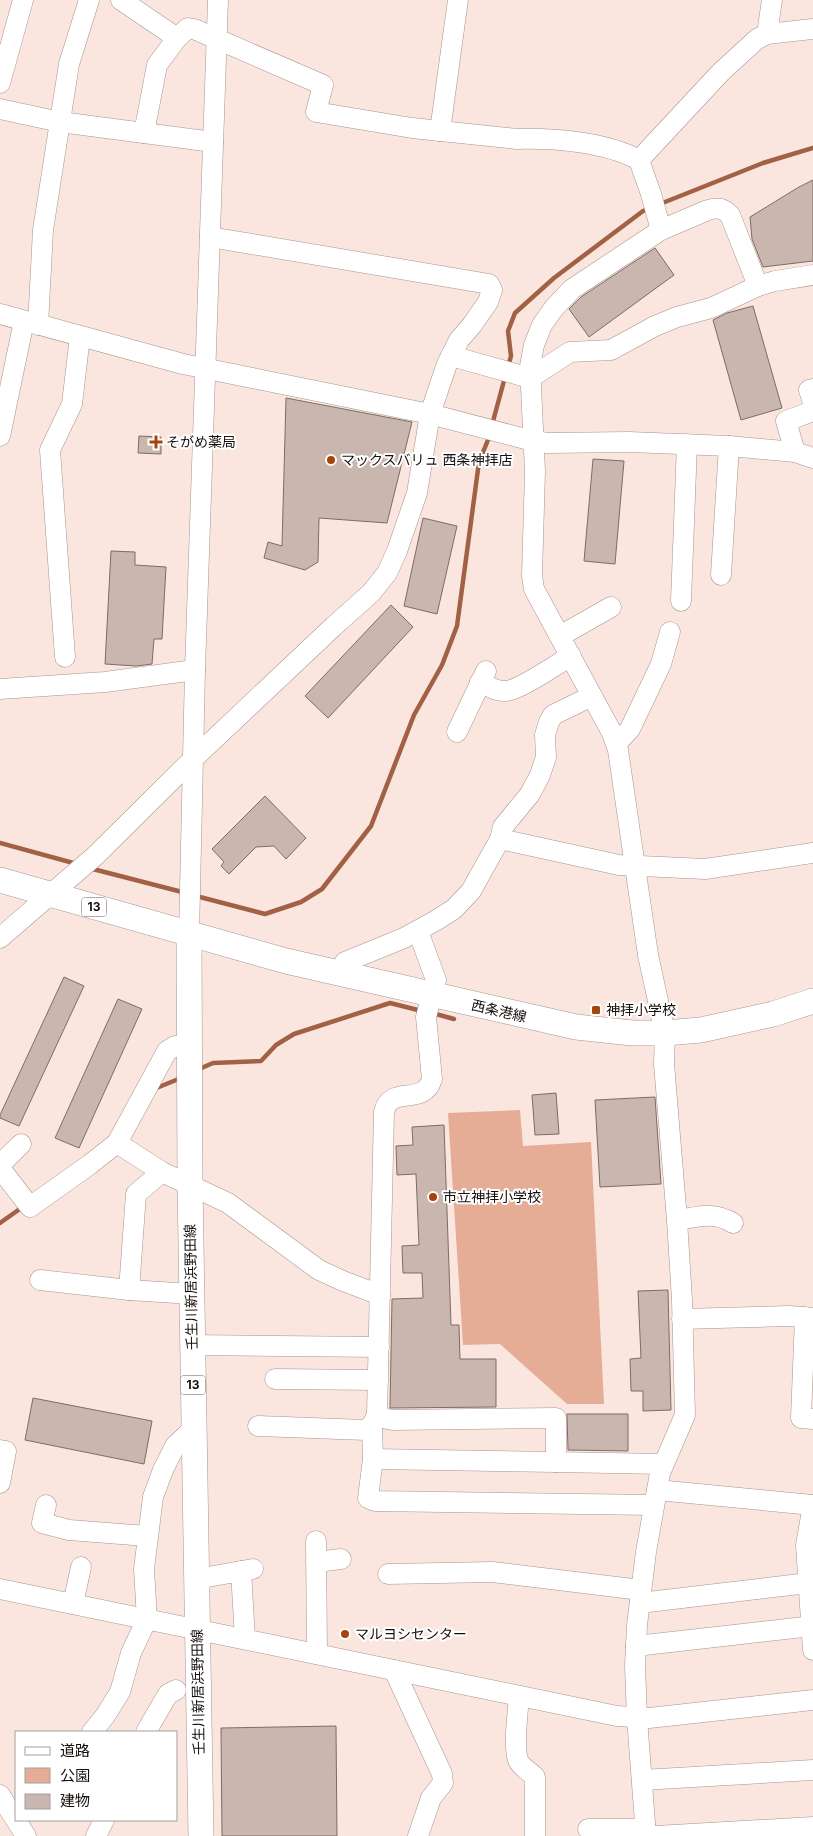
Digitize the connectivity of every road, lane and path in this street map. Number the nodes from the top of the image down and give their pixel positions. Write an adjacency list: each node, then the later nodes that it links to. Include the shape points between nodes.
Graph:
1 (23, 0): 7 (street)
2 (89, 0): 14 (street, via 69,64)
3 (121, 0): 10 (street)
4 (218, 0): 11 (street)
5 (458, 0): 15 (street)
6 (772, 0): 9 (street)
7 (9, 18): 12 (street)
8 (813, 29): 9 (street)
9 (767, 34): 18 (street, via 745,48)
10 (177, 38): 11 (street, via 188,28); 16 (street, via 157,65)
11 (217, 39): 15 (street, via 323,85 316,112); 17 (street)
12 (0, 83)
13 (0, 109): 14 (street)
14 (60, 122): 16 (street); 24 (street)
15 (440, 131): 18 (street, via 578,142 629,154)
16 (144, 133): 17 (street)
17 (214, 142): 20 (street)
18 (639, 160): 19 (street)
19 (660, 226): 22 (street, via 708,210 724,209 730,215); 28 (street, via 572,289 554,308 534,345)
20 (210, 237): 26 (street, via 489,284 492,290 488,302); 27 (street)
21 (813, 275): 22 (street)
22 (758, 286): 28 (street, via 711,308 655,326 611,350 570,352)
23 (0, 314): 24 (street)
24 (31, 323): 25 (street); 33 (street)
25 (80, 336): 27 (street); 43 (street, via 72,404 50,450)
26 (451, 356): 28 (street); 32 (street)
27 (206, 369): 32 (street); 45 (street)
28 (530, 378): 34 (street)
29 (813, 389): 30 (street, via 810,390)
30 (813, 403)
31 (813, 411): 37 (street, via 786,421)
32 (430, 414): 34 (street); 50 (street, via 417,493 387,573 371,593)
33 (0, 436)
34 (533, 441): 35 (street); 42 (street, via 532,576 534,589)
35 (687, 444): 36 (street); 39 (street)
36 (729, 446): 37 (street); 38 (street)
37 (804, 455)
38 (721, 575)
39 (681, 601)
40 (611, 607): 42 (street)
41 (670, 632): 49 (street, via 661,664 630,729)
42 (560, 636): 44 (street)
43 (65, 656)
44 (571, 656): 47 (street); 48 (street, via 506,692 497,690 483,677)
45 (195, 670): 46 (street, via 105,682); 50 (street)
46 (0, 689)
47 (592, 696): 49 (street); 51 (street, via 553,716 549,722 545,735 546,757 540,776 503,827)
48 (457, 732)
49 (616, 744): 53 (street)
50 (193, 759): 55 (street); 57 (street)
51 (500, 839): 53 (street, via 601,862); 56 (street, via 472,891 454,909)
52 (813, 853): 53 (street, via 705,869)
53 (635, 866): 62 (street, via 648,955)
54 (0, 880): 55 (main road, 13)
55 (52, 895): 57 (main road, 13); 58 (street)
56 (418, 931): 59 (street, via 345,962); 60 (street, via 436,980)
57 (188, 935): 59 (main road, 西条港線); 63 (main road, 壬生川新居浜野田線 / 13)
58 (0, 938)
59 (341, 974): 60 (main road, 西条港線)
60 (432, 995): 62 (main road, 西条港線, via 576,1027); 74 (street, via 426,1017 432,1070 430,1087 420,1094 397,1097 385,1106)
61 (813, 1001): 62 (main road, 西条港線, via 734,1024)
62 (665, 1033): 69 (street, via 664,1064)
63 (188, 1047): 64 (street, via 175,1046 167,1050); 68 (main road, 壬生川新居浜野田線 / 13)
64 (117, 1143): 66 (street, via 30,1207); 67 (street)
65 (21, 1144): 66 (street)
66 (0, 1166)
67 (162, 1172): 68 (street); 72 (street, via 136,1194)
68 (190, 1184): 73 (main road, 壬生川新居浜野田線 / 13); 74 (street, via 228,1203 320,1270)
69 (677, 1220): 70 (street, via 710,1215); 76 (street)
70 (733, 1223)
71 (40, 1280): 72 (street)
72 (130, 1290): 73 (street)
73 (192, 1294): 77 (main road, 壬生川新居浜野田線 / 13)
74 (380, 1294): 78 (street)
75 (809, 1317): 76 (street); 81 (street, via 802,1418)
76 (682, 1319): 88 (street, via 685,1415)
77 (192, 1345): 78 (street); 84 (main road, 壬生川新居浜野田線 / 13)
78 (379, 1347): 80 (street)
79 (276, 1380): 80 (street)
80 (378, 1380): 82 (street)
81 (813, 1419)
82 (374, 1420): 83 (street, via 366,1430); 86 (street); 87 (street, via 556,1418)
83 (258, 1426)
84 (194, 1429): 93 (street, via 174,1446 163,1470 153,1497); 99 (main road, 壬生川新居浜野田線 / 13)
85 (0, 1450): 89 (street, via 6,1451)
86 (373, 1459): 87 (street); 90 (street, via 368,1498 375,1501)
87 (556, 1462): 88 (street)
88 (663, 1464): 90 (street)
89 (0, 1483)
90 (655, 1497): 92 (street); 102 (street)
91 (46, 1505): 93 (street, via 42,1523 69,1530)
92 (813, 1505): 100 (street, via 806,1545)
93 (147, 1536): 104 (street, via 144,1569)
94 (316, 1542): 96 (street)
95 (341, 1559): 96 (street)
96 (316, 1562): 110 (street)
97 (80, 1566): 103 (street)
98 (388, 1574): 102 (street, via 492,1572)
99 (196, 1579): 106 (main road, 壬生川新居浜野田線 / 13); 107 (street, via 248,1570)
100 (808, 1582): 102 (street); 105 (street)
101 (0, 1589): 103 (street)
102 (640, 1597): 108 (street)
103 (73, 1604): 104 (street)
104 (147, 1619): 106 (street); 116 (street, via 131,1652 120,1692)
105 (812, 1626): 108 (street); 109 (street)
106 (197, 1630): 107 (street); 129 (main road, 壬生川新居浜野田線 / 13)
107 (244, 1639): 110 (street)
108 (636, 1646): 115 (street)
109 (813, 1650)
110 (317, 1654): 111 (street)
111 (394, 1670): 113 (street); 130 (street, via 442,1774 443,1783 431,1798)
112 (176, 1690): 117 (street, via 168,1694)
113 (519, 1696): 115 (street); 131 (street, via 516,1744 518,1760 535,1777)
114 (813, 1700): 115 (street)
115 (637, 1718): 119 (street)
116 (93, 1731)
117 (147, 1731)
118 (813, 1770): 119 (street)
119 (642, 1780): 126 (street)
120 (0, 1795): 121 (street)
121 (15, 1818)
122 (17, 1821): 127 (street)
123 (104, 1821): 128 (street)
124 (813, 1827): 126 (street)
125 (588, 1828): 126 (street)
126 (649, 1834)
127 (26, 1836)
128 (96, 1836)
129 (201, 1836)
130 (418, 1836)
131 (535, 1836)

